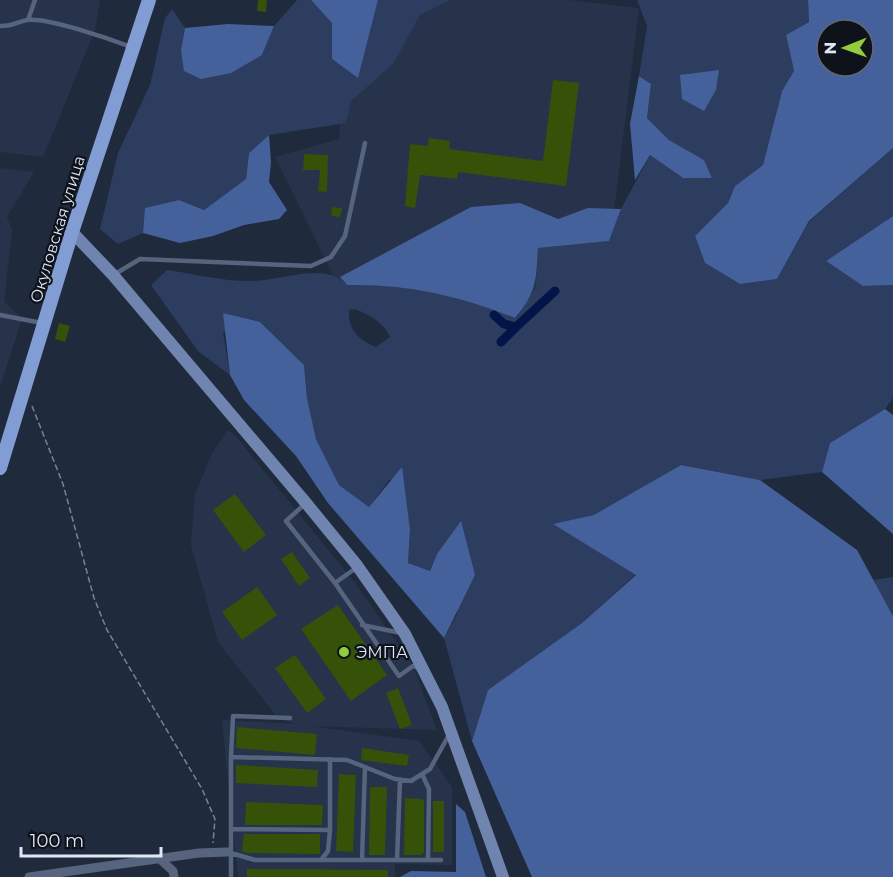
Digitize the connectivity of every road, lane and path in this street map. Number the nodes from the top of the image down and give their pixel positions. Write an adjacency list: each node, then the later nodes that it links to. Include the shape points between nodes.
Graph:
1 (35, 0): 3 (lane)
2 (149, 0): 5 (main road, Окуловская улица)
3 (28, 20): 4 (lane); 5 (lane, via 93,33)
4 (0, 26)
5 (133, 48): 7 (main road, Окуловская улица)
6 (365, 143): 8 (lane, via 345,236 330,257 311,266 140,259)
7 (72, 232): 8 (main road); 10 (main road, Окуловская улица)
8 (113, 275): 13 (main road)
9 (0, 315): 10 (lane)
10 (45, 323): 12 (main road, Окуловская улица)
11 (31, 400): 28 (path, via 63,484 107,630 202,789 215,819)
12 (0, 468)
13 (306, 503): 14 (main road); 15 (lane, via 286,521)
14 (357, 567): 15 (lane); 17 (main road)
15 (334, 584): 16 (lane)
16 (363, 625): 17 (lane); 18 (lane, via 399,676 413,666)
17 (405, 634): 18 (main road)
18 (425, 670): 20 (main road)
19 (290, 718): 21 (lane, via 233,716)
20 (451, 731): 24 (lane, via 430,769); 39 (main road)
21 (231, 757): 22 (lane); 26 (lane)
22 (330, 759): 23 (lane, via 346,759); 27 (lane)
23 (365, 767): 25 (lane); 32 (lane)
24 (422, 774): 25 (lane, via 411,781); 34 (lane, via 429,789)
25 (400, 780): 33 (lane)
26 (232, 830): 27 (lane); 29 (lane)
27 (330, 830): 31 (lane, via 328,851)
28 (213, 852): 29 (street); 30 (street)
29 (230, 852): 31 (lane, via 255,860); 38 (lane)
30 (161, 860): 36 (street); 37 (street)
31 (321, 860): 32 (lane)
32 (362, 860): 33 (lane)
33 (397, 860): 34 (lane)
34 (428, 860): 35 (lane)
35 (441, 860)
36 (29, 877)
37 (174, 877)
38 (231, 877)
39 (503, 877)

